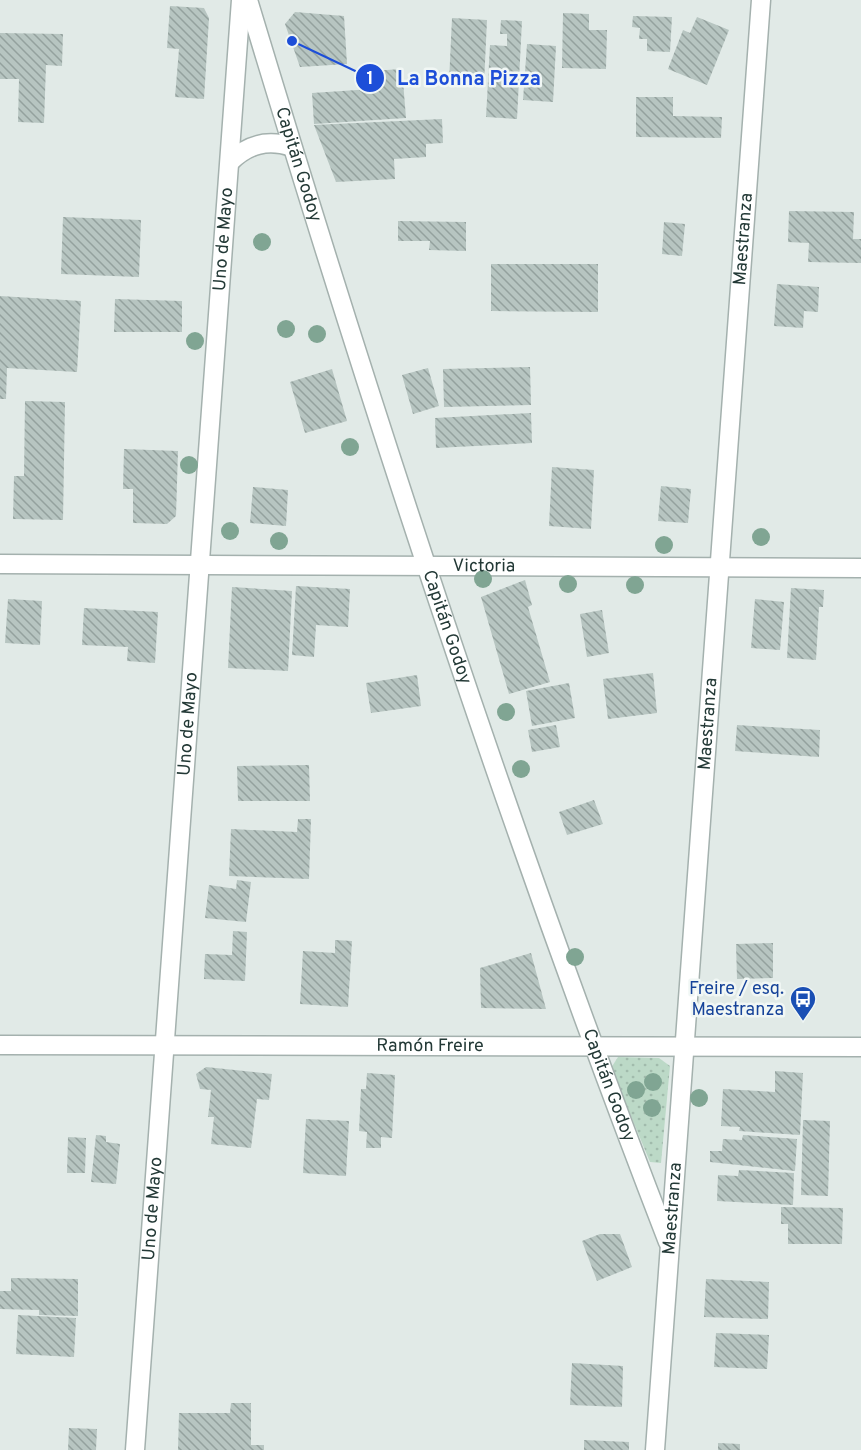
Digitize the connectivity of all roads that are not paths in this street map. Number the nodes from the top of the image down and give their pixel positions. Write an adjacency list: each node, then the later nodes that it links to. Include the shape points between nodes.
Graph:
1 (241, 0): 5 (street, Uno de Mayo)
2 (248, 0): 4 (street, Capitán Godoy)
3 (761, 0): 9 (street, Maestranza)
4 (292, 147): 5 (street, via 259,144); 8 (street, Capitán Godoy)
5 (230, 162): 7 (street, Uno de Mayo)
6 (0, 564): 7 (street, Victoria)
7 (200, 565): 8 (street, Victoria); 12 (street, Uno de Mayo)
8 (426, 566): 9 (street, Victoria); 13 (street, Capitán Godoy)
9 (720, 567): 10 (street, Victoria); 14 (street, Maestranza)
10 (861, 568)
11 (0, 1045): 12 (street, Ramón Freire)
12 (165, 1045): 13 (street, Ramón Freire); 17 (street, Uno de Mayo)
13 (591, 1045): 14 (street, Ramón Freire); 16 (street, Capitán Godoy)
14 (685, 1045): 15 (street, Ramón Freire); 16 (street, Maestranza)
15 (861, 1047)
16 (669, 1246): 18 (street, Maestranza)
17 (135, 1450)
18 (655, 1450)

